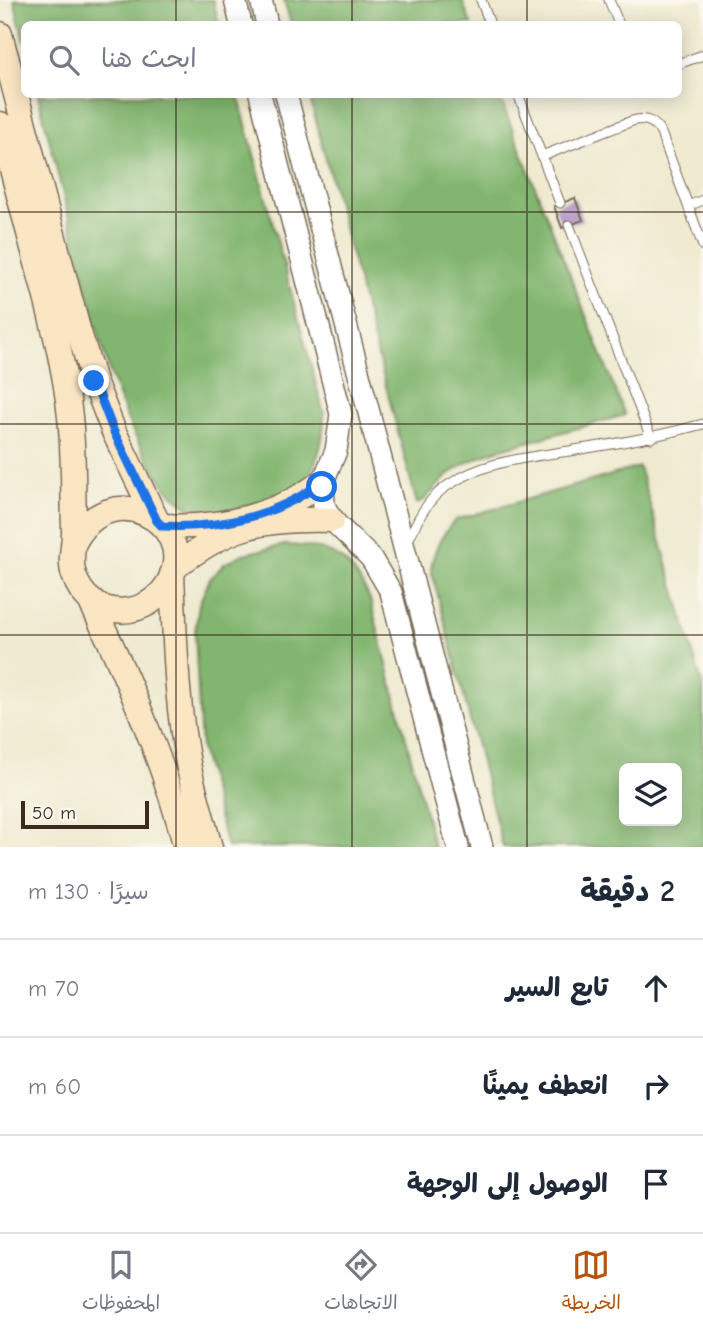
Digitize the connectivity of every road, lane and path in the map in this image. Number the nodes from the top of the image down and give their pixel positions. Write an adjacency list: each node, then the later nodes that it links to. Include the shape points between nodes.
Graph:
1 (235, 0): 5 (street)
2 (261, 0): 6 (street)
3 (481, 0): 7 (lane)
4 (609, 0): 8 (lane)
5 (241, 21)
6 (267, 21)
7 (489, 21)
8 (617, 21)
9 (0, 34): 28 (main road, via 94,381)
10 (703, 55): 11 (lane)
11 (682, 63)
12 (261, 98): 23 (street)
13 (287, 98): 22 (street)
14 (520, 98): 16 (lane)
15 (0, 124): 29 (main road, via 65,376)
16 (542, 156): 18 (lane); 19 (lane, via 641,118 650,121 661,133)
17 (703, 200): 19 (lane)
18 (560, 203)
19 (688, 206): 21 (lane)
20 (569, 225): 25 (lane)
21 (703, 246)
22 (355, 365): 23 (street); 30 (street)
23 (331, 372): 26 (street, via 341,414 336,451)
24 (703, 424): 25 (lane)
25 (651, 438): 30 (lane, via 504,462 468,473 445,487 427,506)
26 (323, 481): 27 (street, via 324,506); 28 (main road, via 285,505 229,522 196,527)
27 (331, 520): 31 (main road, via 296,519 233,530); 35 (street, via 371,558 391,592)
28 (160, 523): 29 (main road, via 131,509 110,510 90,519); 31 (main road, via 172,546)
29 (74, 543): 32 (main road, via 73,574)
30 (404, 551): 36 (street)
31 (173, 571): 32 (main road, via 165,589 138,609 105,608); 34 (main road, via 181,718)
32 (90, 600): 33 (main road, via 144,717)
33 (186, 847)
34 (209, 847)
35 (458, 847)
36 (482, 847)

